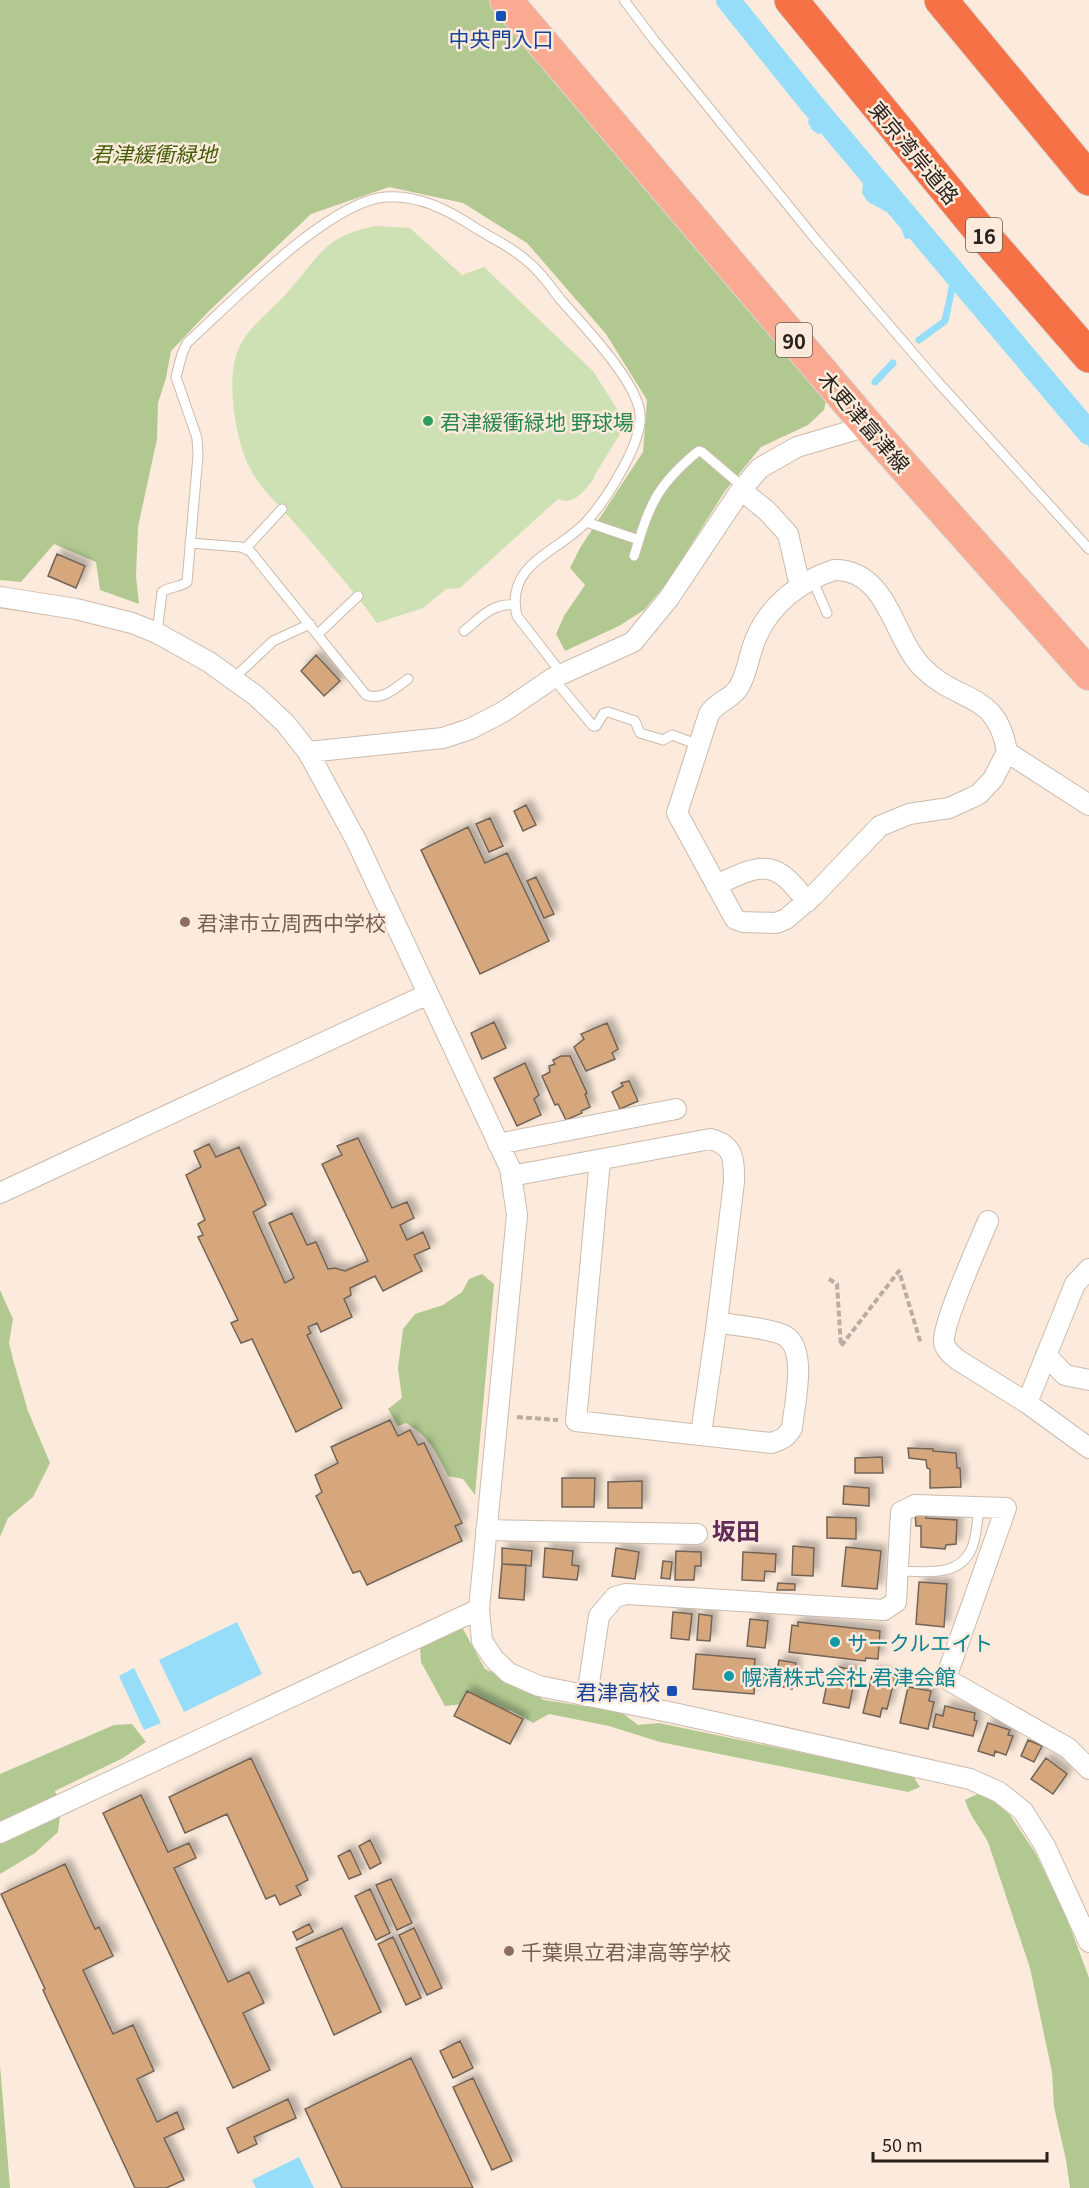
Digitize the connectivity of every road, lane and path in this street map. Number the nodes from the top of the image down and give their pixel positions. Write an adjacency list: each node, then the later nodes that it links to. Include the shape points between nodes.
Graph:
1 (506, 0): 9 (main road, 木更津富津線 / 90)
2 (624, 0): 16 (lane, via 817,241)
3 (791, 0): 6 (highway, 東京湾岸道路 / 16)
4 (812, 0): 6 (highway)
5 (941, 0): 7 (highway)
6 (881, 112): 8 (highway, 東京湾岸道路 / 16)
7 (1089, 179)
8 (1089, 356)
9 (868, 426): 10 (street, via 797,447 760,468); 27 (main road, 木更津富津線 / 90)
10 (742, 489): 13 (lane, via 699,451 662,486 648,510); 18 (street, via 788,534); 28 (street, via 669,598 633,642)
11 (282, 509): 15 (lane)
12 (586, 522): 13 (lane); 14 (lane, via 631,453 641,425 640,410 630,388 604,349 527,261 445,208 385,197 356,205 322,224 187,344 176,377 197,438); 21 (lane, via 536,560 523,576)
13 (639, 540): 17 (lane)
14 (190, 543): 15 (lane); 25 (lane, via 187,582 162,592)
15 (245, 549): 23 (lane)
16 (1089, 549)
17 (634, 556)
18 (803, 584): 22 (lane, via 816,588); 31 (street, via 774,610 756,637 740,686 713,708); 33 (street, via 841,570 869,584 885,603 912,656 923,669 991,711 1000,725)
19 (358, 596): 26 (lane)
20 (0, 597): 25 (street, via 76,609 132,622)
21 (514, 605): 24 (lane, via 489,610); 28 (lane, via 517,616)
22 (827, 613)
23 (310, 624): 26 (lane); 29 (lane, via 273,642)
24 (464, 631)
25 (157, 633): 29 (street)
26 (318, 634): 30 (lane, via 366,695 374,698 387,694)
27 (1089, 674)
28 (557, 676): 31 (lane, via 593,726 608,712 635,721 640,733 663,740 672,735); 32 (street, via 503,712 443,738)
29 (233, 679): 32 (street, via 285,723)
30 (408, 679)
31 (699, 745): 35 (street, via 677,813)
32 (308, 752): 37 (street, via 356,840)
33 (1007, 752): 34 (street); 36 (street, via 993,779 979,794 949,808 909,814 880,826)
34 (1089, 806)
35 (716, 885): 36 (street, via 752,869 768,868 794,884); 36 (street, via 735,919 743,922 776,923)
36 (807, 902)
37 (428, 994): 39 (street); 42 (street)
38 (676, 1108): 39 (street)
39 (498, 1144): 41 (street)
40 (600, 1160): 41 (street); 46 (street, via 710,1139 730,1151 734,1182); 52 (street)
41 (511, 1176): 51 (street, via 518,1215)
42 (0, 1193)
43 (988, 1221): 47 (street, via 949,1318)
44 (1089, 1269): 48 (street, via 1076,1284)
45 (829, 1279): 47 (path, via 837,1284 841,1346 899,1271 922,1347)
46 (717, 1322): 53 (street); 53 (street, via 782,1334 792,1341 799,1370 792,1428 787,1436 771,1443)
47 (944, 1342): 50 (street, via 958,1360)
48 (1046, 1355): 49 (street, via 1065,1374); 50 (street)
49 (1089, 1380)
50 (1028, 1403): 54 (street)
51 (498, 1416): 52 (path); 56 (street)
52 (576, 1421): 53 (street)
53 (701, 1434)
54 (1089, 1448)
55 (979, 1507): 58 (lane, via 972,1549 958,1567 944,1571); 58 (street, via 915,1505 901,1512); 61 (street, via 1006,1508 947,1675 950,1681 1068,1748)
56 (486, 1530): 57 (street); 59 (street)
57 (697, 1534)
58 (898, 1571): 60 (street, via 896,1602 884,1610 626,1594 615,1597 599,1616)
59 (479, 1609): 60 (street, via 482,1641 509,1673 539,1686); 62 (street)
60 (587, 1696): 63 (street, via 970,1779 999,1792 1023,1810 1045,1846)
61 (1089, 1769)
62 (0, 1833)
63 (1089, 1942)

